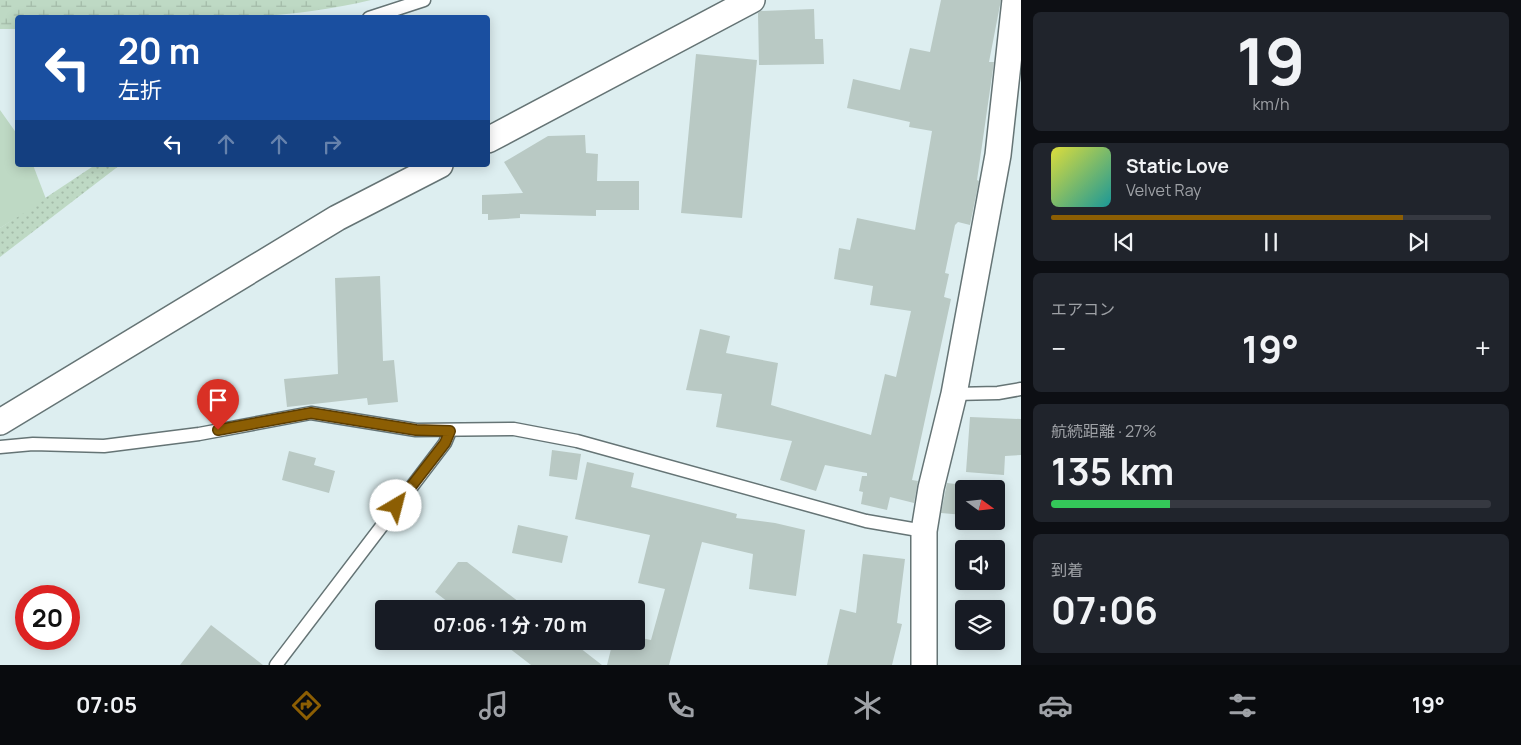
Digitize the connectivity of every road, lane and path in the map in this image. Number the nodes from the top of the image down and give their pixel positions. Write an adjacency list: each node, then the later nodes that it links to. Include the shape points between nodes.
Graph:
1 (424, 0): 4 (lane)
2 (752, 0): 5 (street)
3 (1015, 0): 8 (street, via 998,155)
4 (378, 15)
5 (490, 139)
6 (436, 167): 9 (street, via 337,218)
7 (1021, 389): 8 (lane)
8 (954, 394): 12 (street)
9 (0, 422)
10 (450, 431): 11 (lane, via 416,430 311,413 199,434 104,446 33,444); 12 (lane, via 514,429 577,441 866,521); 13 (lane, via 445,443)
11 (0, 447)
12 (924, 531): 14 (street)
13 (276, 665)
14 (924, 665)

